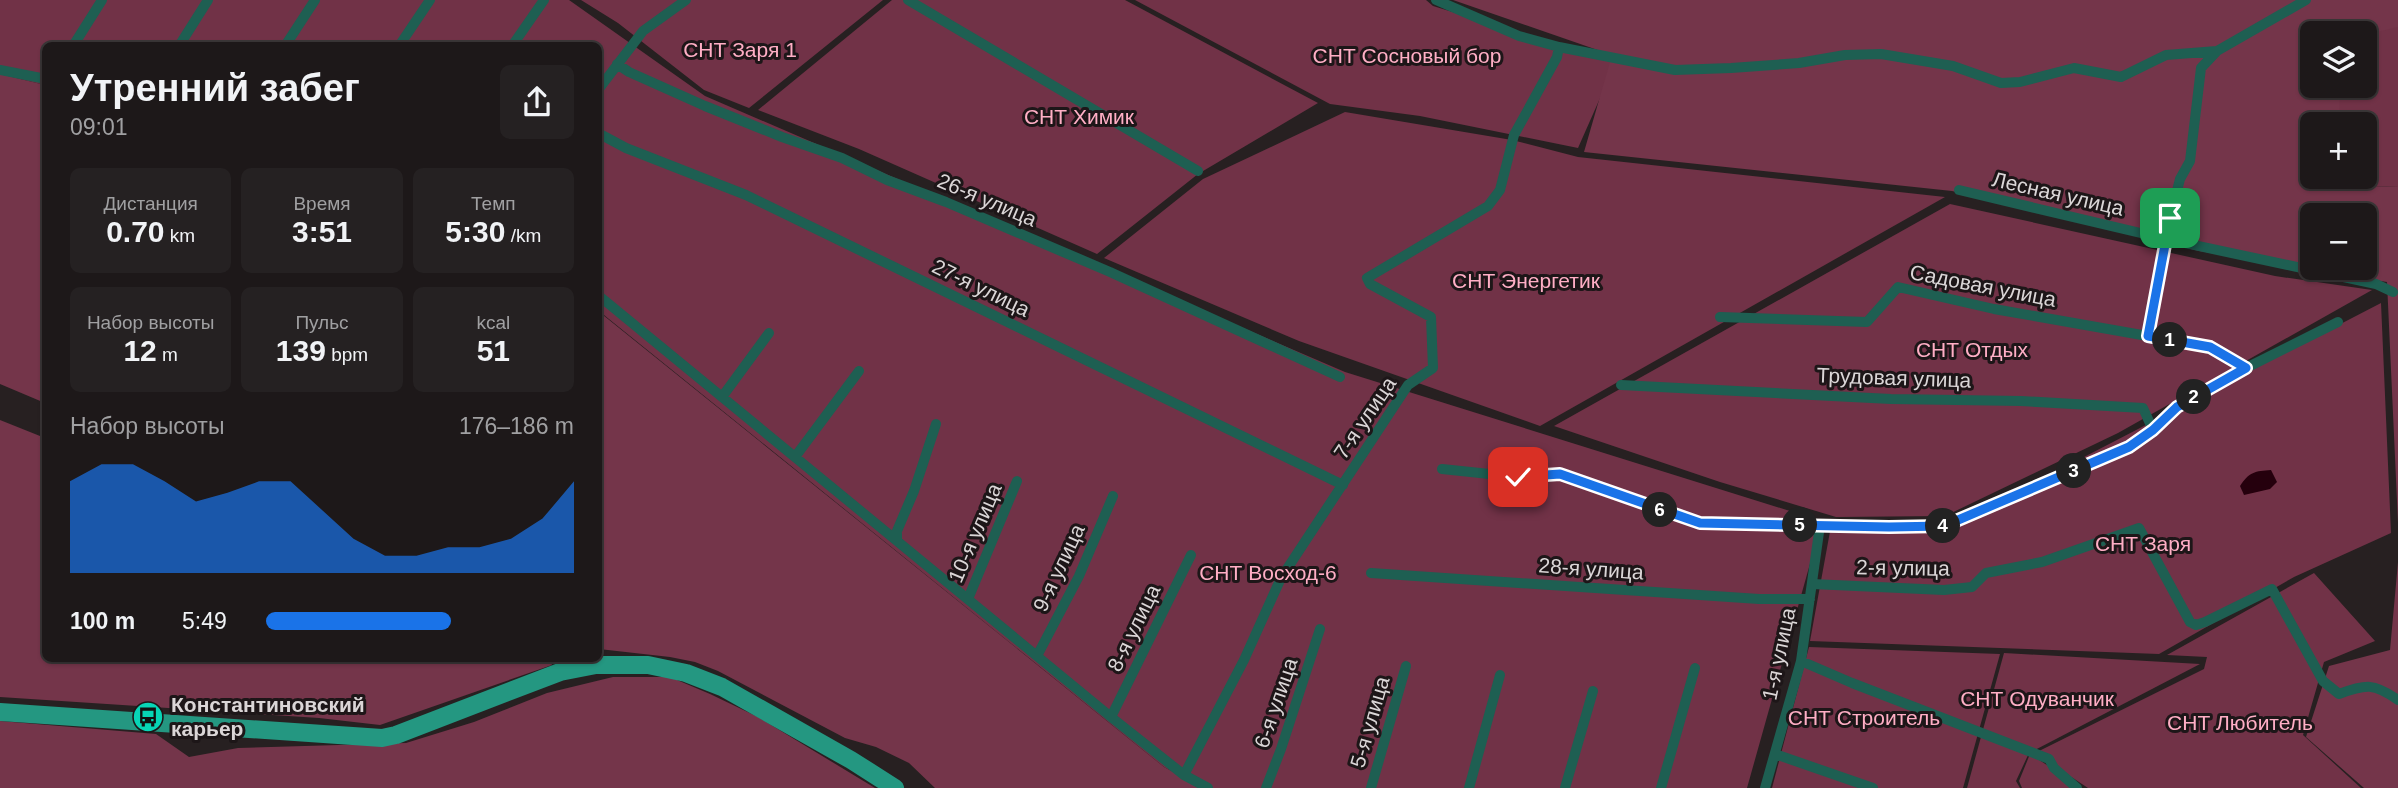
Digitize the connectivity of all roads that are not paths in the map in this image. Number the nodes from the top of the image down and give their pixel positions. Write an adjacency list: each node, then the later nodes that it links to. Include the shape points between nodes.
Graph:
1 (102, 0): 10 (street)
2 (208, 0): 11 (street)
3 (315, 0): 12 (street)
4 (430, 0): 13 (street)
5 (544, 0): 14 (street)
6 (686, 0): 17 (street, via 643,31)
7 (908, 0): 22 (street)
8 (1436, 0): 15 (street, via 1519,36)
9 (2306, 0): 16 (street)
10 (76, 42)
11 (182, 42)
12 (288, 42)
13 (402, 42)
14 (515, 42)
15 (1559, 47): 16 (street, via 1675,70 1881,54 1953,66 2001,83 2074,68 2121,77 2166,55); 41 (street, 7-я улица, via 1514,135 1500,190 1488,206 1367,278 1370,284 1431,317 1433,368 1408,385)
16 (2217, 51): 24 (street, via 2201,68 2190,161 2180,178)
17 (617, 64): 20 (street); 33 (street, 26-я улица, via 705,106 842,158 1110,272)
18 (0, 70): 19 (street)
19 (42, 78)
20 (602, 85)
21 (602, 135): 41 (street, 27-я улица, via 746,195)
22 (1198, 171)
23 (1959, 190): 24 (street, Лесная улица)
24 (2166, 239): 25 (street, Лесная улица, via 2376,284); 30 (street)
25 (2393, 292)
26 (602, 298): 35 (street)
27 (1720, 317): 30 (street, Садовая улица, via 1867,322 1898,287)
28 (2338, 322): 31 (street)
29 (769, 333): 35 (street)
30 (2148, 336): 31 (street, Садовая улица, via 2210,347)
31 (2246, 368): 37 (street, via 2177,407)
32 (859, 371): 38 (street)
33 (1340, 377)
34 (1620, 385): 37 (street, Трудовая улица, via 2143,408)
35 (722, 397): 38 (street)
36 (936, 424): 44 (street)
37 (2153, 430): 43 (street, via 2129,447 1944,526)
38 (795, 457): 44 (street)
39 (1441, 469): 43 (street, via 1518,477 1560,474 1700,523)
40 (1017, 481): 48 (street, 10-я улица)
41 (1343, 485): 61 (street, 7-я улица, via 1281,578)
42 (1113, 496): 51 (street, 9-я улица, via 1079,576)
43 (1822, 525): 47 (street, 1-я улица)
44 (897, 541): 48 (street)
45 (1191, 555): 59 (street, 8-я улица)
46 (1371, 573): 49 (street, 28-я улица)
47 (1812, 584): 49 (street, 1-я улица); 57 (street, 2-я улица, via 1944,590 1972,587 1986,573 2042,562 2139,528 2190,622 2205,622 2272,589 2323,681 2339,694 2360,686 2380,687)
48 (968, 599): 51 (street)
49 (1810, 599): 52 (street, 1-я улица)
50 (1320, 629): 64 (street, 6-я улица)
51 (1037, 656): 59 (street)
52 (1801, 661): 60 (street, 1-я улица); 71 (street, via 2049,759)
53 (1406, 666): 65 (street, 5-я улица)
54 (1695, 668): 68 (street)
55 (1500, 675): 66 (street)
56 (1593, 691): 67 (street)
57 (2398, 700)
58 (0, 712): 62 (main road, via 382,738 560,672 635,664 674,670 722,687)
59 (1111, 717): 61 (street)
60 (1775, 754): 69 (street, 1-я улица); 70 (street)
61 (1184, 775): 63 (street)
62 (895, 788)
63 (1208, 788)
64 (1266, 788)
65 (1371, 788)
66 (1469, 788)
67 (1565, 788)
68 (1661, 788)
69 (1765, 788)
70 (1873, 788)
71 (2077, 788)

